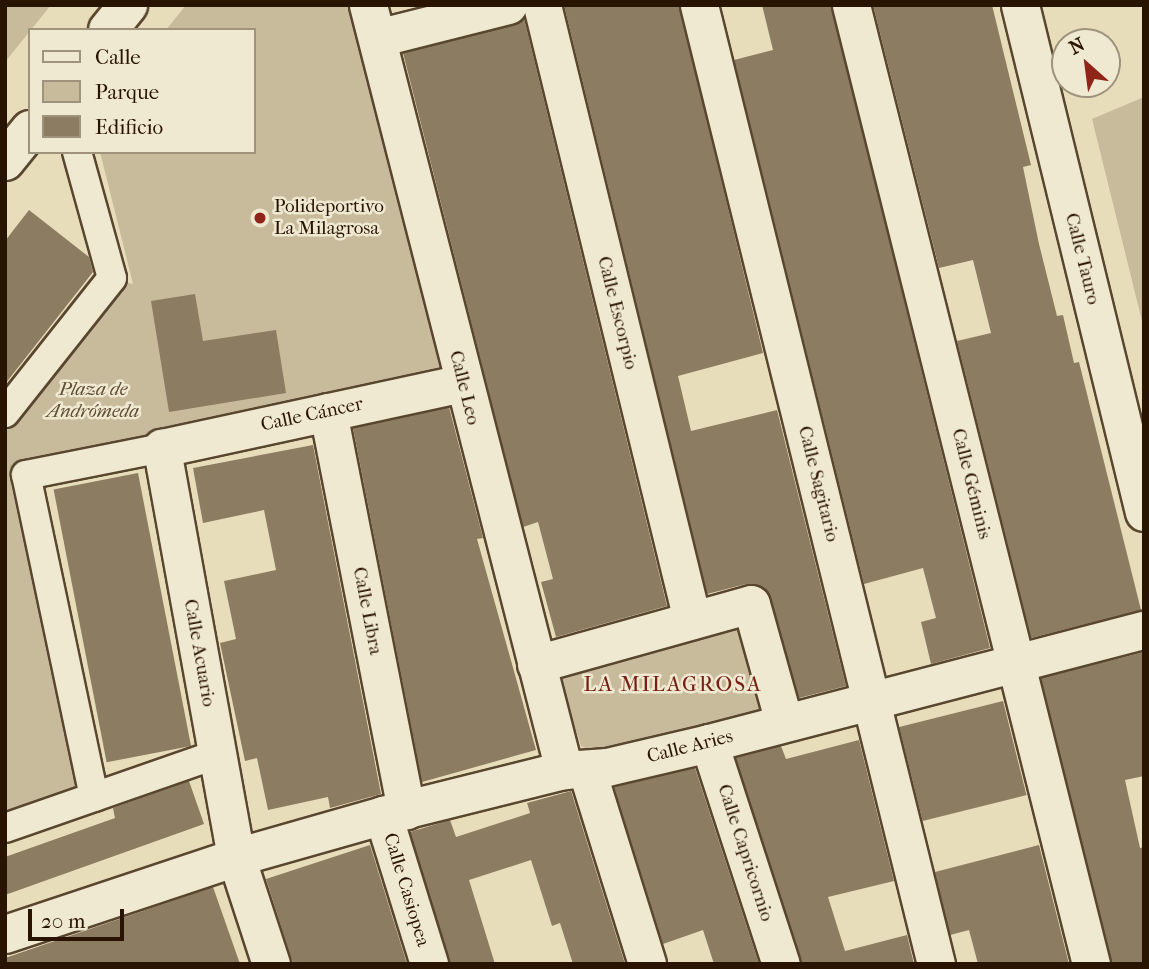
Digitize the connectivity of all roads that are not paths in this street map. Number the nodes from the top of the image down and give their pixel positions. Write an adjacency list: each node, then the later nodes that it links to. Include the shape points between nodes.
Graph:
1 (128, 5): 8 (street)
2 (508, 5): 7 (street)
3 (541, 5): 17 (street, Calle Escorpio)
4 (699, 5): 21 (street, Calle Sagitario)
5 (852, 5): 19 (street, Calle Géminis)
6 (1020, 5): 16 (street, Calle Tauro)
7 (372, 21): 12 (street, Calle Leo)
8 (110, 28)
9 (28, 132): 11 (street)
10 (78, 154): 13 (street, via 112,278)
11 (5, 161)
12 (462, 383): 14 (street, Calle Cáncer); 20 (street, Calle Leo)
13 (5, 412)
14 (328, 412): 15 (street, Calle Cáncer); 27 (street, Calle Libra)
15 (162, 448): 24 (street, Calle Acuario); 26 (street, via 26,475)
16 (1144, 512)
17 (692, 620): 20 (street); 22 (street, via 751,604)
18 (1144, 630): 19 (street, Calle Aries)
19 (1016, 663): 21 (street, Calle Aries); 36 (street, Calle Géminis)
20 (536, 664): 25 (street, Calle Leo)
21 (871, 701): 22 (street, Calle Aries); 35 (street, Calle Sagitario)
22 (784, 722): 23 (street, Calle Aries)
23 (709, 743): 25 (street, Calle Aries); 34 (street, Calle Capricornio)
24 (217, 754): 26 (street); 29 (street, Calle Acuario)
25 (575, 770): 27 (street, Calle Aries); 33 (street, Calle Leo)
26 (94, 797): 28 (street)
27 (394, 813): 29 (street, Calle Aries); 32 (street, Calle Casiopea)
28 (8, 818)
29 (236, 858): 30 (street, Calle Aries); 31 (street, Calle Acuario)
30 (5, 934)
31 (271, 964)
32 (429, 964)
33 (647, 964)
34 (781, 964)
35 (936, 964)
36 (1091, 964)

